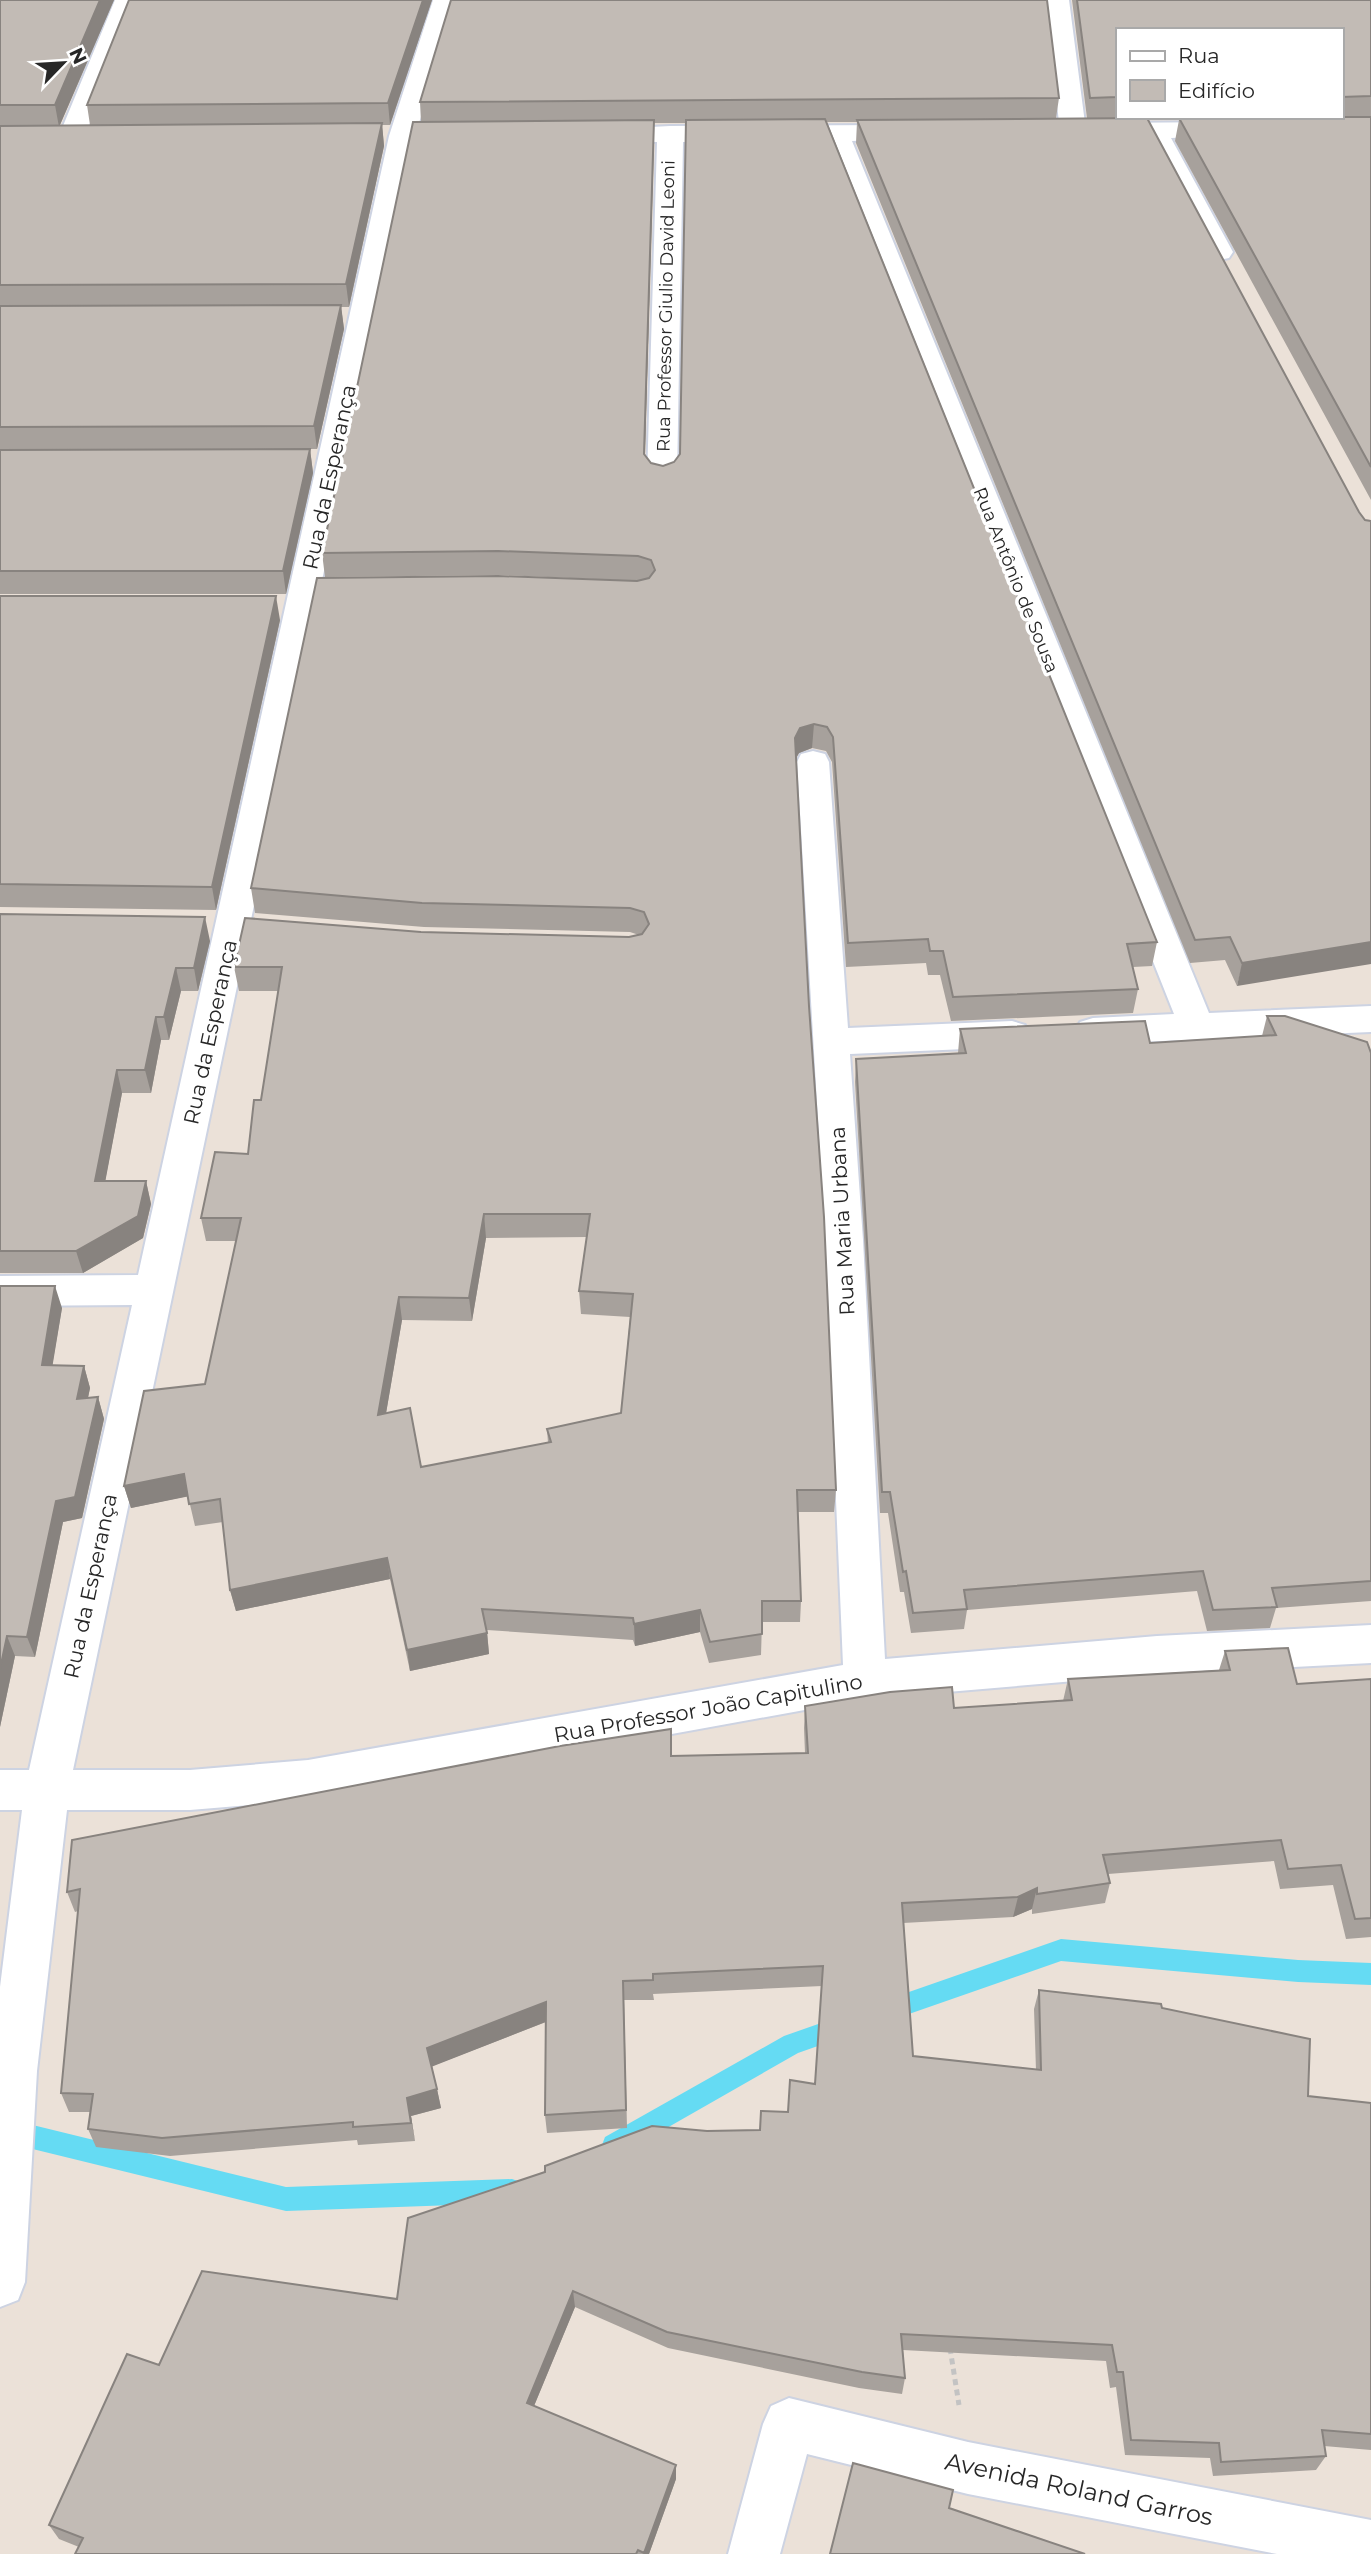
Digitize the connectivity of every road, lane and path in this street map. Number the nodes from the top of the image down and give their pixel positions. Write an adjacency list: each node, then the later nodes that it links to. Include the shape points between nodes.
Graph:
1 (127, 0): 12 (street, via 60,138)
2 (445, 0): 20 (street, Rua da Esperança, via 349,318 318,461 303,599)
3 (1057, 0): 5 (street)
4 (1249, 130): 6 (street)
5 (1073, 131): 6 (street); 8 (street)
6 (1154, 131): 13 (street)
7 (934, 132): 9 (street)
8 (1045, 132)
9 (836, 133): 10 (street); 17 (street, Rua Antônio de Sousa)
10 (670, 134): 11 (street); 14 (street, Rua Professor Giulio David Leoni)
11 (576, 135)
12 (99, 138)
13 (1230, 273)
14 (662, 479)
15 (813, 762): 18 (street, Rua Maria Urbana)
16 (1371, 1019): 17 (street)
17 (1196, 1026): 18 (street)
18 (832, 1042): 22 (street, Rua Maria Urbana)
19 (0, 1290): 20 (street)
20 (153, 1290): 24 (street, Rua da Esperança)
21 (1371, 1644): 22 (street, Rua Professor João Capitulino, via 1157,1655)
22 (865, 1680): 24 (street, Rua Professor João Capitulino, via 308,1780 190,1790)
23 (0, 1790): 24 (street, Rua Professor João Capitulino)
24 (47, 1790): 25 (street, Rua da Esperança, via 13,2071)
25 (4, 2208): 26 (street, Rua da Esperança)
26 (0, 2282)
27 (950, 2344): 28 (path)
28 (968, 2468): 29 (street, Avenida Roland Garros); 30 (street, Avenida Roland Garros, via 789,2424)
29 (1371, 2546)
30 (754, 2554)

